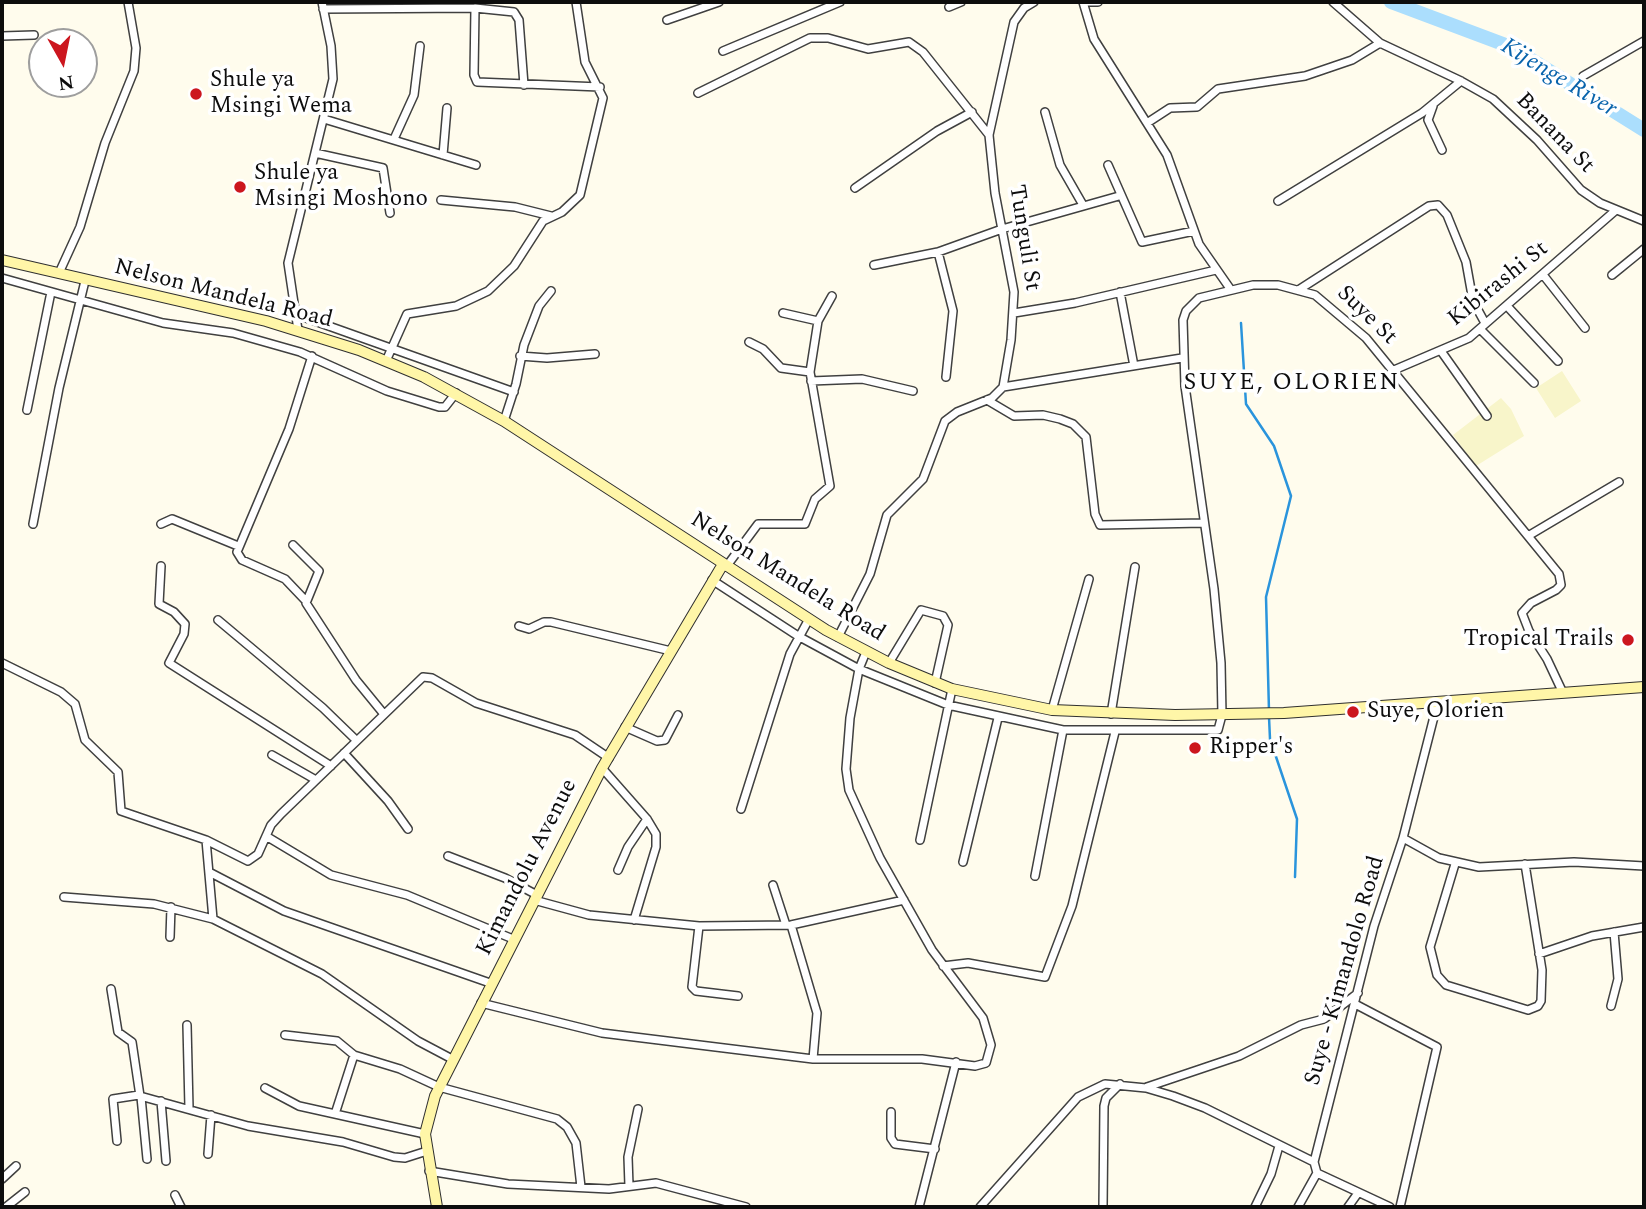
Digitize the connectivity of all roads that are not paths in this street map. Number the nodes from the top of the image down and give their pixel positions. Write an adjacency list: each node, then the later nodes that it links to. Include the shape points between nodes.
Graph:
1 (128, 2): 54 (street, via 136,48 134,71 104,143 80,227)
2 (576, 2): 23 (street, via 585,62)
3 (719, 2): 13 (street)
4 (840, 2): 19 (street)
5 (961, 2): 11 (street)
6 (1034, 2): 31 (street, Tunguli St, via 1014,22)
7 (1085, 2): 8 (street); 30 (street, via 1094,39)
8 (1098, 2)
9 (1333, 2): 17 (street, Banana St)
10 (322, 5): 12 (street); 29 (street, via 332,73)
11 (949, 7)
12 (475, 8): 22 (street, via 517,13); 22 (street, via 475,80)
13 (667, 20)
14 (28, 35): 15 (street)
15 (2, 36)
16 (1644, 41): 20 (street)
17 (1380, 43): 21 (street, Banana St); 30 (street, via 1352,61 1305,76 1218,89 1197,107 1170,108)
18 (420, 46): 32 (street, via 414,94)
19 (723, 51)
20 (1583, 76)
21 (1461, 81): 25 (street); 43 (street, Banana St, via 1505,109 1581,190)
22 (524, 85): 23 (street)
23 (600, 87): 45 (street, via 603,104 584,186 569,207)
24 (698, 93): 27 (street, via 810,38 868,49 909,42 923,52)
25 (1433, 106): 33 (street, via 1428,120); 41 (street)
26 (447, 108): 35 (street)
27 (972, 112): 31 (street); 38 (street)
28 (1045, 112): 42 (street, via 1060,165)
29 (324, 118): 32 (street); 34 (street)
30 (1147, 123): 48 (street, via 1167,155)
31 (989, 135): 47 (street, Tunguli St)
32 (394, 139): 35 (street)
33 (1442, 149)
34 (315, 153): 44 (street, via 383,168); 69 (street, via 288,263)
35 (443, 155): 36 (street)
36 (476, 165)
37 (1108, 165): 39 (street)
38 (855, 188)
39 (1119, 196): 42 (street); 48 (street, via 1142,243)
40 (442, 200): 45 (street, via 515,207)
41 (1278, 201)
42 (1083, 205): 47 (street)
43 (1616, 210): 46 (street, Banana St); 56 (street, Kibirashi St)
44 (390, 213)
45 (551, 216): 75 (street, via 497,284 456,306 407,314)
46 (1644, 221)
47 (1002, 229): 50 (street); 68 (street, Tunguli St)
48 (1194, 231): 53 (street)
49 (1644, 249): 55 (street)
50 (938, 252): 52 (street); 86 (street, via 953,311)
51 (2, 260): 54 (main road, Nelson Mandela Road)
52 (874, 265)
53 (1216, 270): 60 (street); 63 (street)
54 (59, 273): 58 (main road, Nelson Mandela Road)
55 (1612, 275)
56 (1544, 276): 66 (street, Kibirashi St); 72 (street)
57 (2, 278): 62 (street)
58 (85, 281): 65 (street); 73 (main road, Nelson Mandela Road)
59 (1300, 289): 60 (street, Suye St, via 1253,285); 71 (street, via 1429,206 1438,205 1447,215 1466,262); 84 (street, Suye St, via 1350,323)
60 (1231, 290): 80 (street, Suye St, via 1199,298 1186,311)
61 (551, 291): 79 (street, via 539,306)
62 (51, 292): 65 (street); 94 (street)
63 (1120, 292): 68 (street); 83 (street)
64 (832, 296): 70 (street)
65 (79, 300): 78 (street, via 163,323 245,336); 99 (street)
66 (1507, 306): 71 (street, Kibirashi St); 82 (street)
67 (783, 313): 70 (street)
68 (1014, 313): 89 (street, Tunguli St)
69 (295, 314): 73 (street); 75 (street)
70 (818, 321): 85 (street)
71 (1483, 326): 76 (street, Kibirashi St); 88 (street)
72 (1586, 328)
73 (298, 330): 81 (main road, Nelson Mandela Road)
74 (749, 342): 85 (street, via 781,368)
75 (391, 346): 81 (street); 91 (street)
76 (1441, 351): 84 (street, Kibirashi St); 95 (street)
77 (595, 354): 79 (street)
78 (312, 356): 92 (street, via 387,391 439,407 447,406); 103 (street, via 287,433)
79 (520, 356): 91 (street)
80 (1182, 358): 83 (street); 98 (street, Suye St)
81 (386, 361): 92 (main road, Nelson Mandela Road)
82 (1558, 361)
83 (1134, 366): 89 (street)
84 (1394, 370): 101 (street, Suye St)
85 (810, 372): 87 (street)
86 (946, 377)
87 (811, 381): 90 (street, via 862,379); 105 (street, via 830,486 814,499 805,524 758,524)
88 (1534, 383)
89 (1003, 387): 93 (street)
90 (913, 391)
91 (514, 392): 96 (street)
92 (456, 393): 96 (main road, Nelson Mandela Road)
93 (987, 401): 98 (street, via 1014,416 1060,419 1086,437 1100,525); 114 (street, via 945,421 923,479 887,515 870,574)
94 (27, 410)
95 (1486, 416)
96 (504, 421): 105 (main road, Nelson Mandela Road)
97 (1619, 482): 101 (street)
98 (1204, 523): 130 (street, Suye St, via 1216,613)
99 (33, 524)
100 (161, 524): 103 (street, via 172,519)
101 (1528, 536): 123 (street, Suye St, via 1561,578 1556,590 1522,613)
102 (293, 545): 109 (street, via 318,570)
103 (237, 546): 109 (street, via 239,558 285,579)
104 (161, 566): 139 (street, via 158,602 185,626 169,663)
105 (724, 566): 108 (main road, Kimandolu Avenue); 110 (main road, Nelson Mandela Road)
106 (1135, 567): 129 (street)
107 (1089, 579): 126 (street)
108 (712, 580): 113 (street); 115 (main road, Kimandolu Avenue)
109 (306, 601): 127 (street, via 356,680)
110 (809, 619): 113 (street); 114 (main road, Nelson Mandela Road)
111 (218, 620): 135 (street)
112 (519, 626): 115 (street, via 529,629 551,622)
113 (798, 636): 119 (street); 142 (street)
114 (838, 637): 116 (main road, Nelson Mandela Road)
115 (671, 651): 132 (main road, Kimandolu Avenue)
116 (866, 652): 118 (main road, Nelson Mandela Road); 119 (street)
117 (2, 663): 147 (street, via 61,692 75,704 85,740 118,772 121,811)
118 (889, 663): 120 (main road, Nelson Mandela Road); 120 (street, via 921,610 943,616 948,625)
119 (859, 669): 125 (street); 160 (street, via 846,781)
120 (935, 683): 122 (main road, Nelson Mandela Road)
121 (1644, 687): 123 (main road, Nelson Mandela Road)
122 (952, 689): 125 (street); 126 (main road, Nelson Mandela Road)
123 (1563, 693): 124 (main road, Nelson Mandela Road)
124 (1438, 701): 130 (main road, Nelson Mandela Road); 146 (street, Suye - Kimandolo Road)
125 (948, 705): 131 (street); 148 (street)
126 (1052, 710): 129 (main road, Nelson Mandela Road)
127 (383, 713): 135 (street); 138 (street, via 417,680 428,677 476,703 575,735)
128 (678, 715): 132 (street, via 665,740)
129 (1111, 715): 130 (main road, Nelson Mandela Road)
130 (1222, 715): 134 (street, via 1220,728 1214,732)
131 (998, 718): 133 (street); 150 (street)
132 (625, 727): 138 (main road, Kimandolu Avenue)
133 (1063, 730): 134 (street); 156 (street)
134 (1115, 732): 171 (street, via 1072,906 1045,977 960,962)
135 (356, 740): 136 (street)
136 (344, 753): 139 (street); 144 (street)
137 (272, 755): 141 (street)
138 (609, 758): 140 (main road, Kimandolu Avenue)
139 (331, 766): 141 (street)
140 (601, 768): 143 (street); 159 (main road, Kimandolu Avenue)
141 (316, 780): 145 (street)
142 (741, 809)
143 (647, 818): 154 (street); 163 (street, via 656,834 656,847)
144 (408, 830)
145 (266, 836): 147 (street, via 258,854 248,861); 169 (street, via 331,875 407,895)
146 (1403, 838): 151 (street); 174 (street, Suye - Kimandolo Road)
147 (206, 840): 155 (street)
148 (920, 840)
149 (448, 856): 159 (street, via 505,878)
150 (963, 862)
151 (1455, 864): 152 (street); 170 (street, via 1430,947 1441,980 1521,1009 1535,1008 1541,1000)
152 (1525, 864): 153 (street); 170 (street)
153 (1644, 866)
154 (618, 870)
155 (211, 873): 162 (street); 172 (street, via 284,911)
156 (1035, 876)
157 (773, 885): 164 (street)
158 (64, 897): 161 (street)
159 (535, 897): 163 (street, via 589,915); 169 (main road, Kimandolu Avenue)
160 (904, 900): 164 (street); 171 (street)
161 (170, 907): 162 (street); 168 (street)
162 (212, 919): 182 (street, via 322,974 418,1041)
163 (634, 920): 165 (street)
164 (788, 925): 165 (street); 183 (street, via 817,1013)
165 (699, 926): 175 (street, via 692,987)
166 (1644, 927): 167 (street)
167 (1614, 932): 170 (street); 178 (street, via 1618,979)
168 (170, 937)
169 (513, 939): 172 (main road, Kimandolu Avenue)
170 (1539, 954)
171 (943, 966): 184 (street, via 974,1003 990,1036 986,1063)
172 (490, 983): 176 (main road, Kimandolu Avenue)
173 (111, 989): 189 (street, via 118,1032 132,1042)
174 (1358, 992): 177 (street, Suye - Kimandolo Road); 188 (street, via 1324,1019 1301,1025 1239,1056)
175 (738, 996)
176 (481, 1003): 182 (main road, Kimandolu Avenue); 183 (street, via 602,1033)
177 (1355, 1004): 204 (street, Suye - Kimandolo Road); 225 (street, via 1437,1047)
178 (1611, 1006)
179 (187, 1025): 191 (street)
180 (285, 1035): 181 (street, via 337,1041)
181 (354, 1055): 186 (street); 194 (street)
182 (452, 1059): 186 (main road, Kimandolu Avenue)
183 (813, 1059): 184 (street)
184 (956, 1062): 199 (street)
185 (1120, 1084): 188 (street); 219 (street, via 1092,1088 1078,1097); 220 (street, via 1104,1106)
186 (439, 1087): 196 (main road, Kimandolu Avenue); 210 (street, via 563,1122 576,1143)
187 (265, 1088): 194 (street, via 299,1105)
188 (1146, 1088): 198 (street, via 1205,1108)
189 (140, 1096): 190 (street); 197 (street, via 113,1099); 202 (street)
190 (161, 1101): 191 (street); 203 (street)
191 (189, 1108): 195 (street)
192 (638, 1109): 209 (street, via 628,1157)
193 (891, 1112): 199 (street, via 895,1144)
194 (335, 1114): 196 (street)
195 (211, 1115): 200 (street, via 400,1158); 201 (street)
196 (425, 1134): 200 (main road, Kimandolu Avenue)
197 (117, 1141)
198 (1279, 1146): 204 (street); 221 (street)
199 (935, 1149): 218 (street)
200 (427, 1151): 206 (main road, Kimandolu Avenue)
201 (208, 1154)
202 (147, 1159)
203 (166, 1161)
204 (1314, 1161): 207 (street, Suye - Kimandolo Road)
205 (16, 1166): 208 (street)
206 (429, 1171): 210 (street, via 487,1182); 216 (main road, Kimandolu Avenue)
207 (1317, 1173): 212 (street); 222 (street)
208 (2, 1179)
209 (629, 1186): 210 (street); 217 (street, via 656,1184)
210 (581, 1187)
211 (25, 1192): 214 (street)
212 (1358, 1193): 223 (street); 224 (street)
213 (175, 1195): 215 (street)
214 (6, 1207)
215 (181, 1207)
216 (437, 1207)
217 (746, 1207)
218 (919, 1207)
219 (980, 1207)
220 (1103, 1207)
221 (1255, 1207)
222 (1298, 1207)
223 (1348, 1207)
224 (1390, 1207)
225 (1400, 1207)

